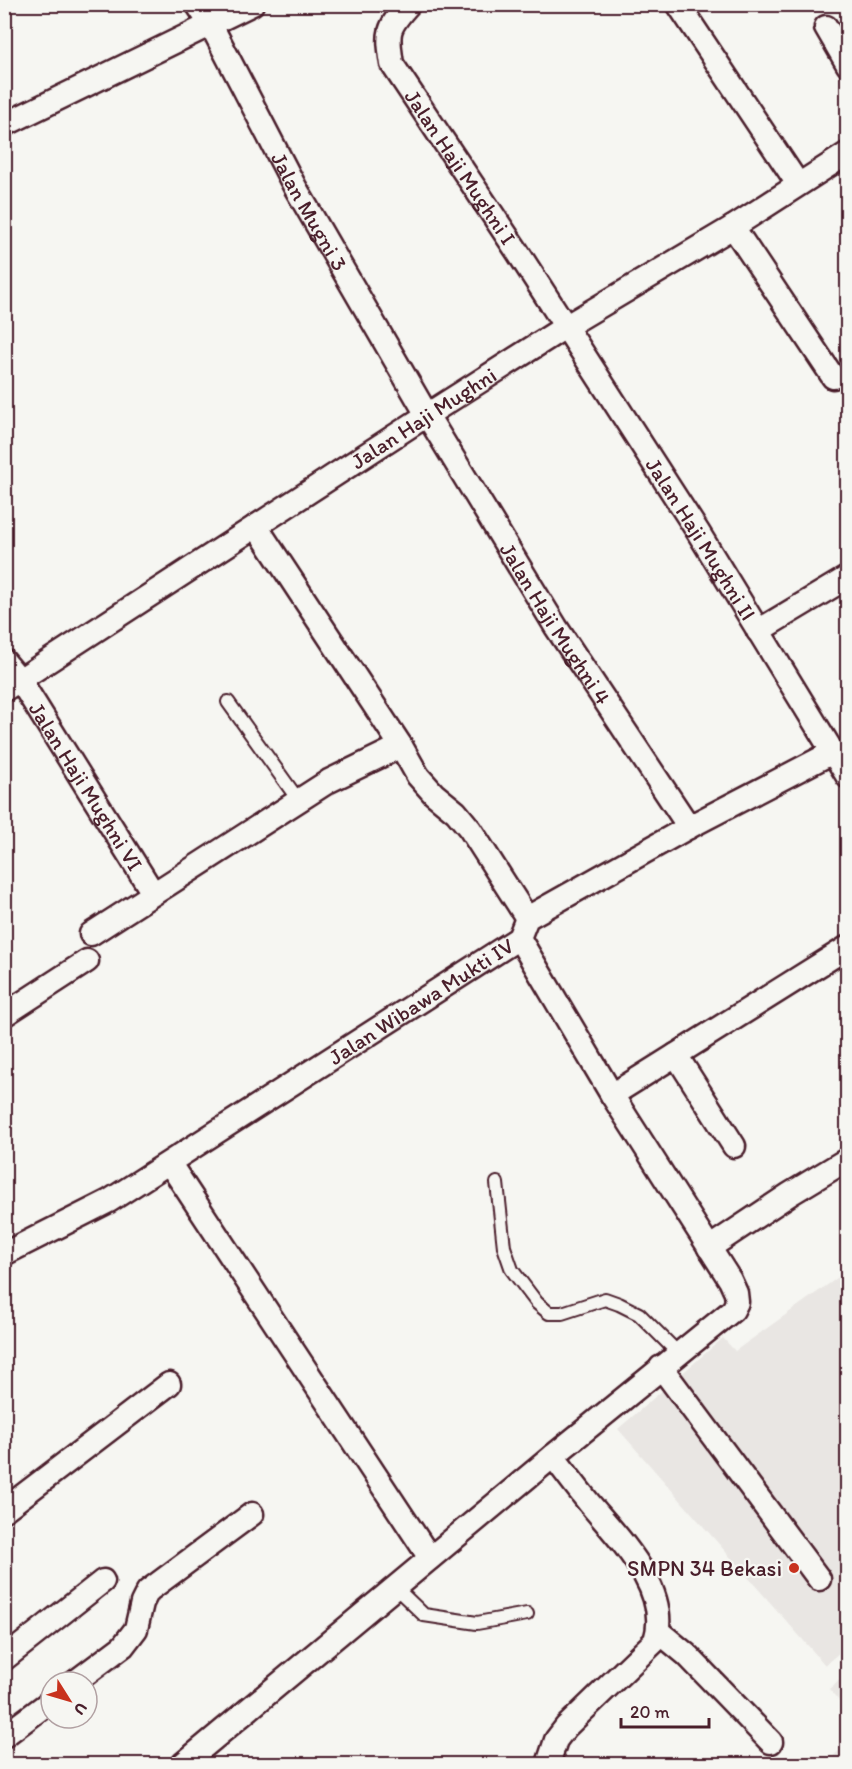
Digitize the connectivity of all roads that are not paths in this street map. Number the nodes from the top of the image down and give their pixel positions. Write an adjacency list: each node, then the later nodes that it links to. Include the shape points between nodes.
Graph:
1 (197, 4): 5 (street, Jalan Mugni 3)
2 (252, 4): 5 (street)
3 (409, 4): 12 (street, Jalan Haji Mughni I, via 394,20 388,39 392,64)
4 (678, 4): 10 (street)
5 (211, 25): 8 (street); 14 (street, Jalan Mugni 3, via 295,187)
6 (826, 27): 7 (street)
7 (848, 65)
8 (4, 125)
9 (848, 153): 10 (street, Jalan Haji Mughni)
10 (798, 184): 11 (street, Jalan Haji Mughni)
11 (733, 226): 12 (street, Jalan Haji Mughni); 13 (street)
12 (565, 327): 14 (street, Jalan Haji Mughni); 17 (street, Jalan Haji Mughni II)
13 (833, 378)
14 (428, 415): 15 (street, Jalan Haji Mughni); 25 (street, Jalan Haji Mughni 4, via 556,627)
15 (256, 526): 19 (street, Jalan Haji Mughni); 21 (street)
16 (848, 577): 17 (street)
17 (758, 631): 22 (street, Jalan Haji Mughni II)
18 (4, 661): 19 (street, Jalan Haji Mughni VI)
19 (12, 685): 26 (street, Jalan Haji Mughni VI)
20 (228, 702): 24 (lane)
21 (401, 746): 24 (street, via 329,781); 27 (street, via 418,776 470,829)
22 (833, 753): 23 (street, Jalan Haji Mughni II); 25 (street, Jalan Wibawa Mukti IV)
23 (848, 777)
24 (299, 801): 26 (street)
25 (689, 827): 27 (street, Jalan Wibawa Mukti IV)
26 (153, 893): 28 (street)
27 (523, 928): 33 (street); 36 (street, Jalan Wibawa Mukti IV)
28 (91, 934)
29 (848, 947): 32 (street)
30 (87, 961): 31 (street)
31 (4, 1015)
32 (676, 1055): 33 (street); 34 (street)
33 (612, 1095): 38 (street)
34 (734, 1146)
35 (848, 1159): 38 (street)
36 (170, 1164): 39 (street, Jalan Wibawa Mukti IV, via 109,1201); 45 (street)
37 (497, 1183): 40 (lane, via 504,1247 512,1270 537,1303 549,1313 562,1313 605,1299 619,1304 639,1314)
38 (710, 1248): 40 (street, via 730,1280 737,1302 733,1310)
39 (4, 1254)
40 (670, 1360): 42 (street); 46 (street)
41 (169, 1384): 43 (street)
42 (553, 1456): 45 (street); 50 (street, via 649,1582 658,1614)
43 (4, 1510)
44 (252, 1514): 52 (street, via 148,1591 136,1629 123,1646)
45 (430, 1558): 48 (street)
46 (819, 1580)
47 (103, 1581): 51 (street)
48 (396, 1587): 49 (lane, via 424,1615 477,1623); 56 (street)
49 (527, 1614)
50 (658, 1631): 55 (street, via 687,1655); 57 (street, via 655,1641 566,1727 556,1740)
51 (4, 1659)
52 (91, 1670)
53 (39, 1710): 54 (street)
54 (4, 1736)
55 (771, 1742)
56 (183, 1764)
57 (548, 1764)

